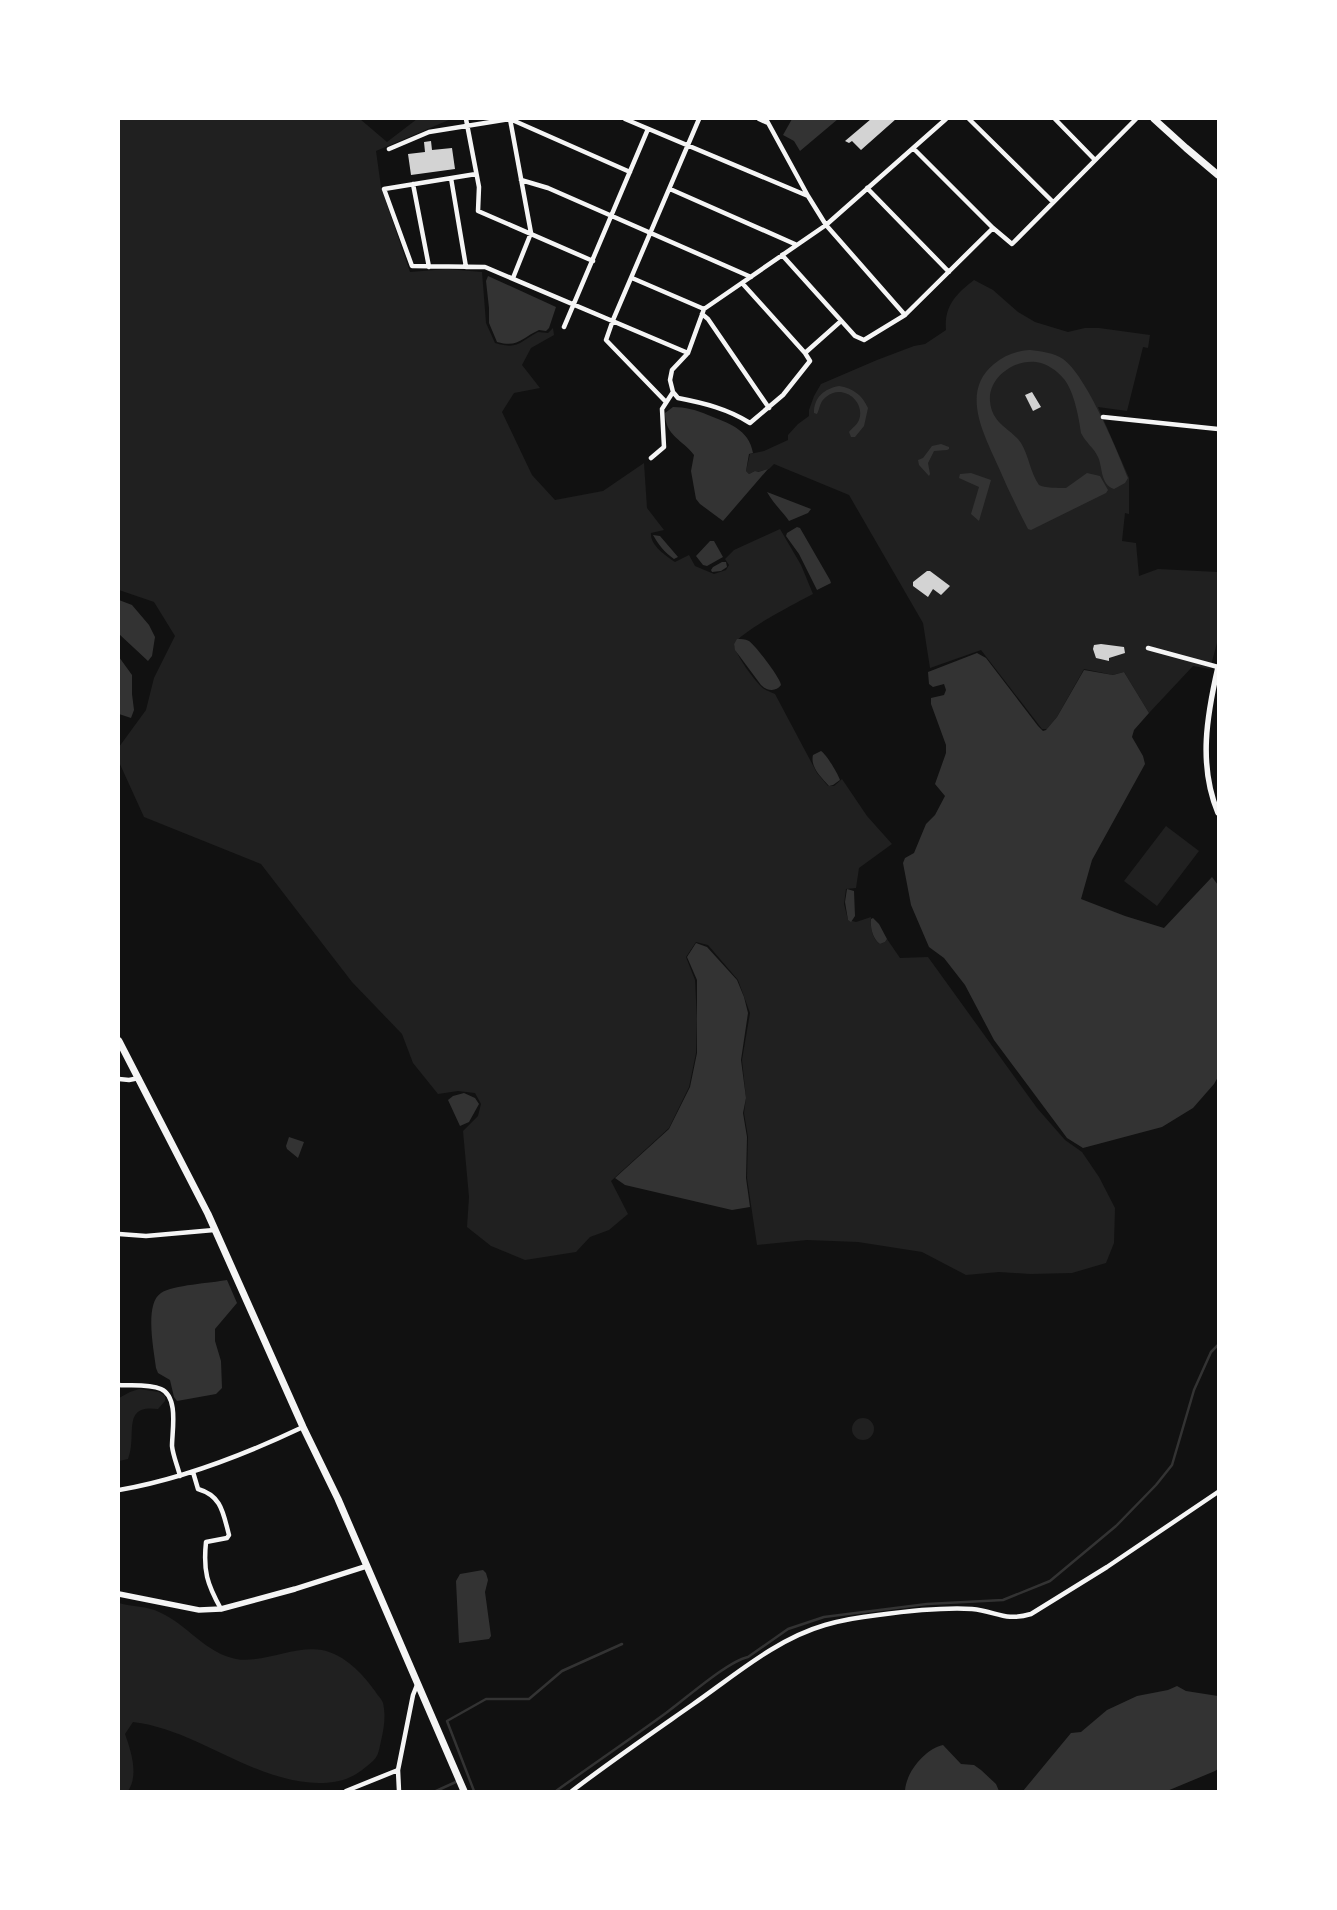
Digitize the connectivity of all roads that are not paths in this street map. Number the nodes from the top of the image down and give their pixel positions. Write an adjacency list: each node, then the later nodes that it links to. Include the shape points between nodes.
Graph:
1 (466, 119): 12 (street)
2 (510, 119): 12 (street); 18 (street); 22 (street)
3 (625, 119): 13 (street)
4 (699, 119): 14 (street)
5 (758, 119): 11 (street)
6 (946, 119): 15 (street)
7 (969, 119): 27 (street)
8 (1055, 119): 17 (street)
9 (1136, 119): 17 (street)
10 (1154, 119): 20 (main road)
11 (767, 121): 26 (street)
12 (467, 125): 16 (street, via 429,132); 19 (street)
13 (648, 129): 14 (street); 18 (street)
14 (687, 145): 25 (street); 26 (street)
15 (913, 148): 24 (street); 30 (street)
16 (389, 149)
17 (1095, 160): 27 (street)
18 (630, 172): 28 (street)
19 (476, 174): 21 (street); 31 (street, via 478,211)
20 (1218, 175)
21 (451, 178): 23 (street); 37 (street)
22 (521, 180): 28 (street); 31 (street)
23 (413, 184): 36 (street); 36 (street, via 384,189 412,266)
24 (867, 188): 29 (street); 38 (street)
25 (670, 189): 32 (street); 33 (street)
26 (808, 196): 29 (street)
27 (1053, 202): 30 (street, via 1012,244)
28 (610, 215): 32 (street); 35 (street)
29 (826, 225): 33 (street); 45 (street)
30 (993, 228): 38 (street)
31 (531, 233): 35 (street); 40 (street)
32 (650, 233): 39 (street); 41 (street)
33 (797, 245): 34 (street)
34 (782, 255): 39 (street); 47 (street)
35 (593, 261): 43 (street)
36 (429, 266): 37 (street)
37 (466, 267): 40 (street, via 485,267)
38 (948, 272): 45 (street)
39 (751, 277): 42 (street)
40 (512, 278): 43 (street)
41 (632, 278): 44 (street); 46 (street)
42 (742, 283): 44 (street); 50 (street)
43 (574, 304): 46 (street); 48 (street)
44 (703, 311): 49 (street); 53 (street)
45 (905, 315): 47 (street, via 864,340 855,336)
46 (613, 320): 49 (street); 52 (street, via 606,340)
47 (841, 321): 50 (street)
48 (564, 327)
49 (688, 353): 51 (street, via 672,370)
50 (805, 353): 53 (street, via 810,361)
51 (673, 392): 52 (street); 53 (street, via 678,398 734,413 750,423)
52 (666, 402): 56 (street, via 662,408 664,447)
53 (769, 408)
54 (1103, 417): 55 (street)
55 (1218, 429)
56 (651, 458)
57 (1148, 648): 58 (street)
58 (1218, 667): 59 (street, via 1206,734 1211,790)
59 (1218, 813)
60 (119, 1041): 62 (main road)
61 (119, 1078): 62 (street)
62 (139, 1078): 63 (main road)
63 (214, 1230): 64 (street, via 146,1236); 66 (main road)
64 (119, 1234)
65 (119, 1385): 68 (street, via 161,1388 169,1396 174,1428 172,1447)
66 (303, 1427): 67 (street); 71 (main road)
67 (193, 1472): 68 (street); 73 (street, via 198,1489 220,1505 229,1535 206,1542 204,1564 207,1580)
68 (180, 1476): 69 (street)
69 (119, 1490)
70 (1218, 1492): 79 (street, via 1032,1614 1019,1618 974,1609 943,1609 878,1615 824,1625 789,1640)
71 (367, 1566): 73 (street); 74 (main road)
72 (119, 1594): 73 (street, via 199,1610)
73 (221, 1609)
74 (417, 1685): 75 (street); 78 (main road)
75 (398, 1770): 76 (street); 77 (street)
76 (346, 1791)
77 (399, 1791)
78 (464, 1791)
79 (572, 1791)

